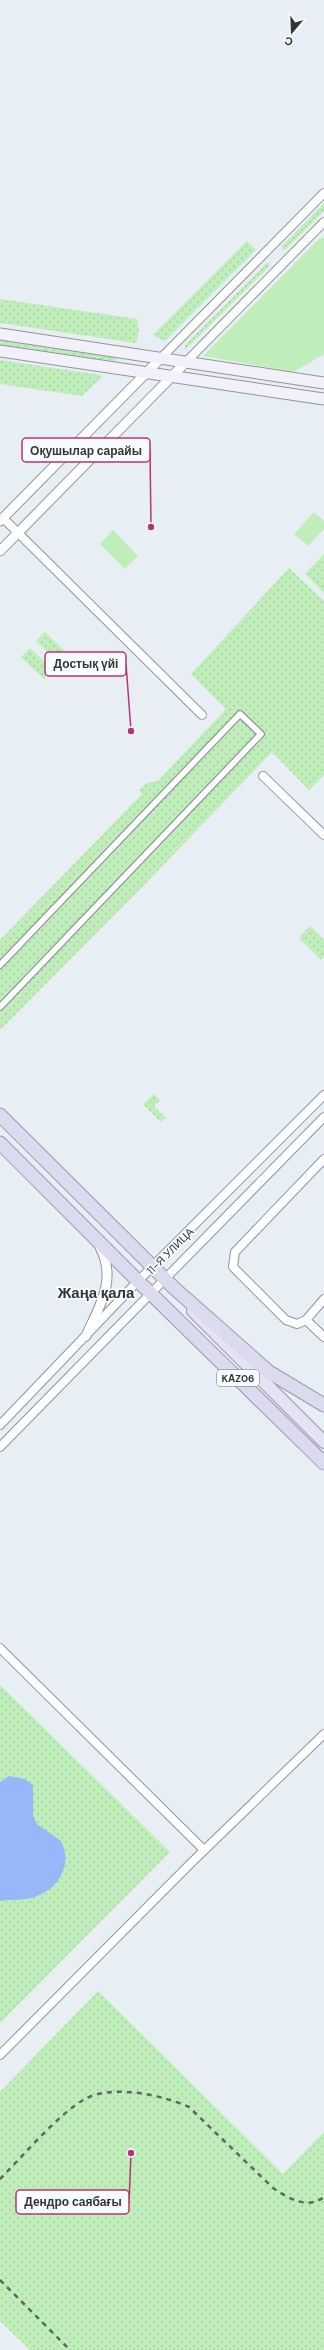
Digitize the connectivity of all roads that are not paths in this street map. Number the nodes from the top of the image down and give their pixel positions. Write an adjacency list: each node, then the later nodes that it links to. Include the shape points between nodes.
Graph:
1 (324, 193): 5 (street)
2 (324, 222): 6 (street)
3 (0, 334): 5 (main road)
4 (0, 351): 7 (main road)
5 (160, 358): 6 (main road); 7 (street)
6 (186, 362): 8 (street); 9 (main road)
7 (146, 373): 8 (main road); 11 (street)
8 (173, 376): 10 (main road); 12 (street)
9 (324, 383)
10 (324, 399)
11 (1, 519): 12 (street)
12 (18, 533): 13 (street); 14 (street)
13 (0, 551)
14 (202, 715)
15 (263, 776): 16 (street)
16 (324, 835)
17 (0, 965): 18 (street, via 240,714 261,734)
18 (0, 1007)
19 (324, 1095): 25 (street, 11-Я УЛИЦА)
20 (0, 1115): 25 (highway, KАZ06)
21 (324, 1117): 27 (street, 11-Я УЛИЦА)
22 (0, 1143): 24 (highway, KАZ06)
23 (324, 1159): 30 (street, via 235,1252 233,1260 233,1267 286,1320 297,1324)
24 (97, 1240): 26 (highway, KАZ06); 31 (street, via 106,1259 109,1275)
25 (154, 1268): 26 (street, 11-Я УЛИЦА); 27 (highway, KАZ06)
26 (138, 1281): 28 (highway, KАZ06); 31 (street, 11-Я УЛИЦА)
27 (169, 1284): 28 (street, 11-Я УЛИЦА); 33 (highway, KАZ06, via 270,1372); 35 (main road, KАZ06, via 219,1339)
28 (152, 1295): 36 (street, 11-Я УЛИЦА); 37 (highway, KАZ06)
29 (324, 1299): 30 (street)
30 (306, 1320): 32 (street)
31 (86, 1336): 34 (street, 11-Я УЛИЦА)
32 (324, 1337)
33 (324, 1405)
34 (0, 1425)
35 (324, 1442)
36 (0, 1447)
37 (324, 1463)
38 (0, 1648): 40 (street)
39 (324, 1734): 40 (street)
40 (204, 1850): 41 (street)
41 (0, 2055)

